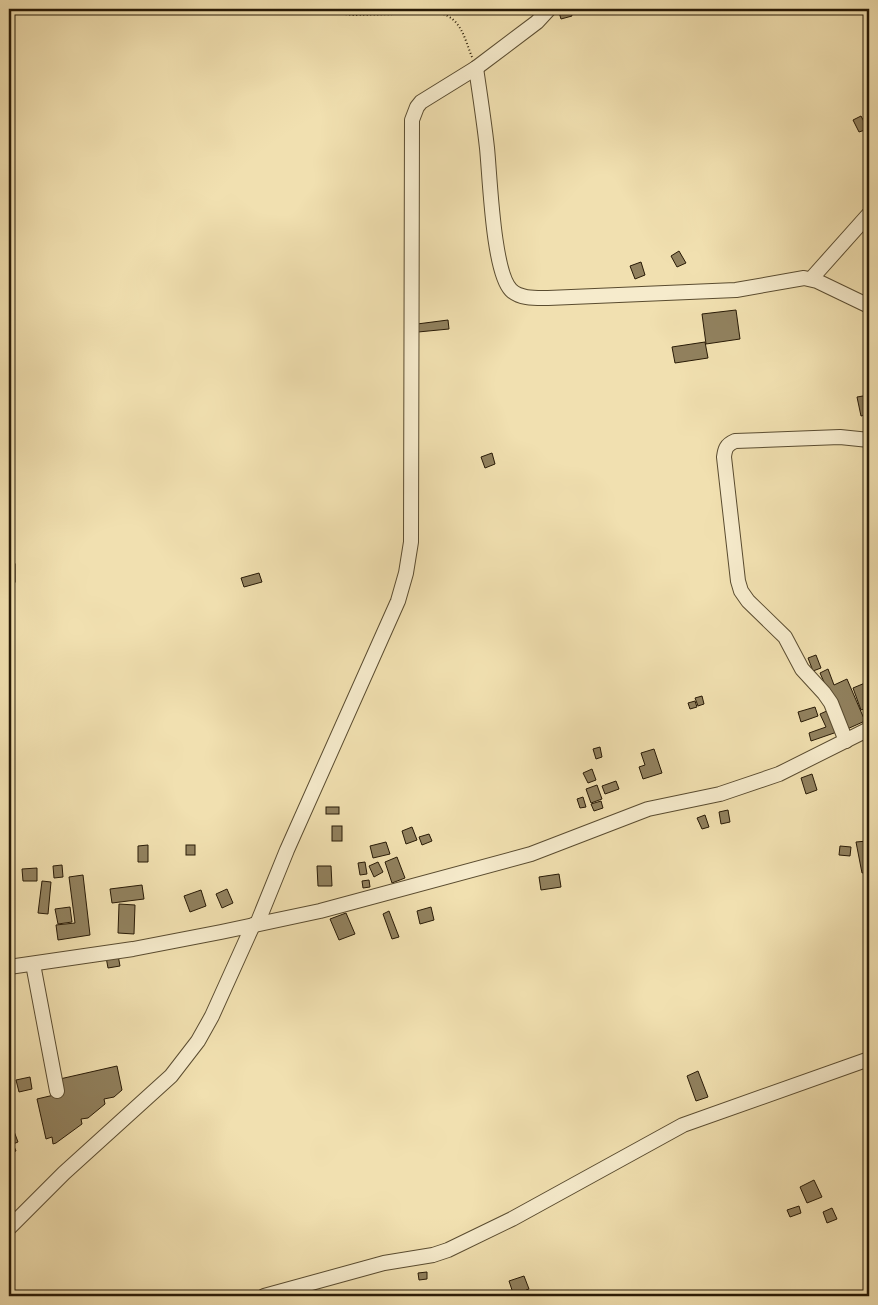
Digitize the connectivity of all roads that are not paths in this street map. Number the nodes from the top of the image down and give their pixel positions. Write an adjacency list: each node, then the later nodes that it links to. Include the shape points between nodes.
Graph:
1 (549, 9): 2 (street, via 536,22)
2 (474, 63): 4 (street, via 498,255 505,283 512,292 527,298 548,298 736,290 794,278); 9 (street, via 421,102 412,120 411,542 406,573 398,601)
3 (869, 214): 4 (street)
4 (811, 279): 5 (street)
5 (869, 306)
6 (869, 440): 8 (street, via 840,437 735,441 728,444 724,457 741,591 784,637 802,669 824,693)
7 (869, 729): 8 (street)
8 (846, 741): 9 (street, via 779,774 720,794 648,809 541,851 320,911)
9 (255, 924): 10 (street, via 133,949); 14 (street, via 212,1016 198,1041 171,1076)
10 (33, 964): 11 (street); 13 (street)
11 (9, 967)
12 (869, 1059): 15 (street, via 683,1125 512,1219 448,1250 384,1263)
13 (57, 1091)
14 (9, 1228)
15 (264, 1296)

